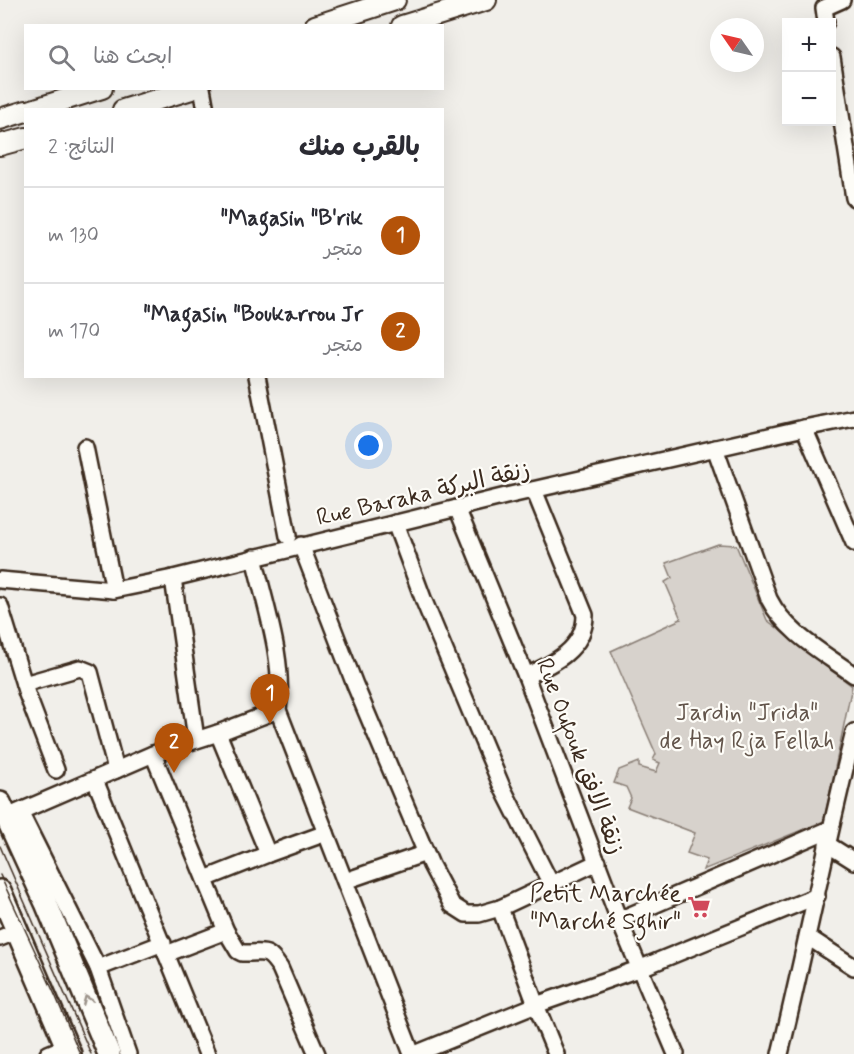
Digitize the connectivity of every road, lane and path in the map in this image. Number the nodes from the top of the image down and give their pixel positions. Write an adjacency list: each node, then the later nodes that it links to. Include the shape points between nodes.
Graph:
1 (395, 0): 5 (street)
2 (486, 0): 6 (street)
3 (842, 0): 4 (street, via 824,8)
4 (825, 18)
5 (321, 24)
6 (408, 24)
7 (833, 72): 18 (street)
8 (96, 90): 11 (street)
9 (188, 90): 12 (street)
10 (202, 90): 13 (street)
11 (38, 108)
12 (130, 108)
13 (206, 108)
14 (24, 112): 15 (street)
15 (0, 119)
16 (24, 139): 17 (street)
17 (0, 146)
18 (854, 198)
19 (257, 378): 27 (street)
20 (854, 418): 21 (street, Rue Baraka زنقة البركة)
21 (804, 428): 23 (street, Rue Baraka زنقة البركة); 28 (street)
22 (85, 447): 33 (street)
23 (715, 448): 24 (street, Rue Baraka زنقة البركة); 35 (street, via 776,613)
24 (534, 490): 25 (street, Rue Baraka زنقة البركة); 36 (street, via 585,615 585,624 581,638 571,650)
25 (458, 508): 26 (street, Rue Baraka زنقة البركة); 36 (street, Rue Oufouk زنقة الافق)
26 (395, 523): 29 (street, Rue Baraka زنقة البركة); 55 (street, via 498,778)
27 (288, 536)
28 (854, 543)
29 (301, 545): 30 (street, Rue Baraka زنقة البركة); 49 (street)
30 (254, 557): 31 (street, Rue Baraka زنقة البركة); 38 (street, via 278,663)
31 (173, 578): 33 (street, Rue Baraka زنقة البركة); 41 (street)
32 (0, 580): 33 (street, Rue Baraka زنقة البركة)
33 (114, 590)
34 (0, 606): 37 (street)
35 (854, 675)
36 (526, 676): 52 (street, Rue Oufouk زنقة الافق)
37 (24, 684): 43 (street); 44 (street, via 80,668 90,672)
38 (278, 710): 40 (street); 47 (street)
39 (854, 732): 48 (street)
40 (218, 733): 41 (street); 50 (street)
41 (196, 739): 42 (street)
42 (153, 754): 44 (street); 53 (street)
43 (56, 770)
44 (116, 770): 45 (street)
45 (95, 780): 46 (street); 63 (street)
46 (9, 811): 65 (street); 69 (main road, one-way to 46)
47 (326, 832): 50 (street); 54 (street)
48 (828, 837): 51 (street); 57 (street); 59 (street)
49 (426, 853): 54 (street); 58 (street, via 452,906 466,914)
50 (268, 854): 53 (street)
51 (854, 861)
52 (598, 862): 55 (street); 59 (street, Rue Oufouk زنقة الافق)
53 (204, 879): 60 (street)
54 (345, 881): 73 (street)
55 (551, 884): 58 (street)
56 (0, 891): 61 (main road)
57 (817, 896): 62 (street); 66 (street)
58 (500, 908): 67 (street)
59 (619, 920): 66 (street, Rue Oufouk زنقة الافق)
60 (226, 931): 63 (street); 72 (street, via 238,951 261,951 272,957)
61 (9, 934): 68 (main road)
62 (808, 937): 64 (street); 76 (street)
63 (165, 948): 65 (street); 71 (street)
64 (854, 967)
65 (98, 968): 70 (street)
66 (641, 968): 67 (street); 75 (street, Rue Oufouk زنقة الافق)
67 (536, 1005): 73 (street); 74 (street)
68 (62, 1051)
69 (109, 1054)
70 (128, 1054)
71 (207, 1054)
72 (317, 1054)
73 (414, 1054)
74 (556, 1054)
75 (676, 1054)
76 (780, 1054)

